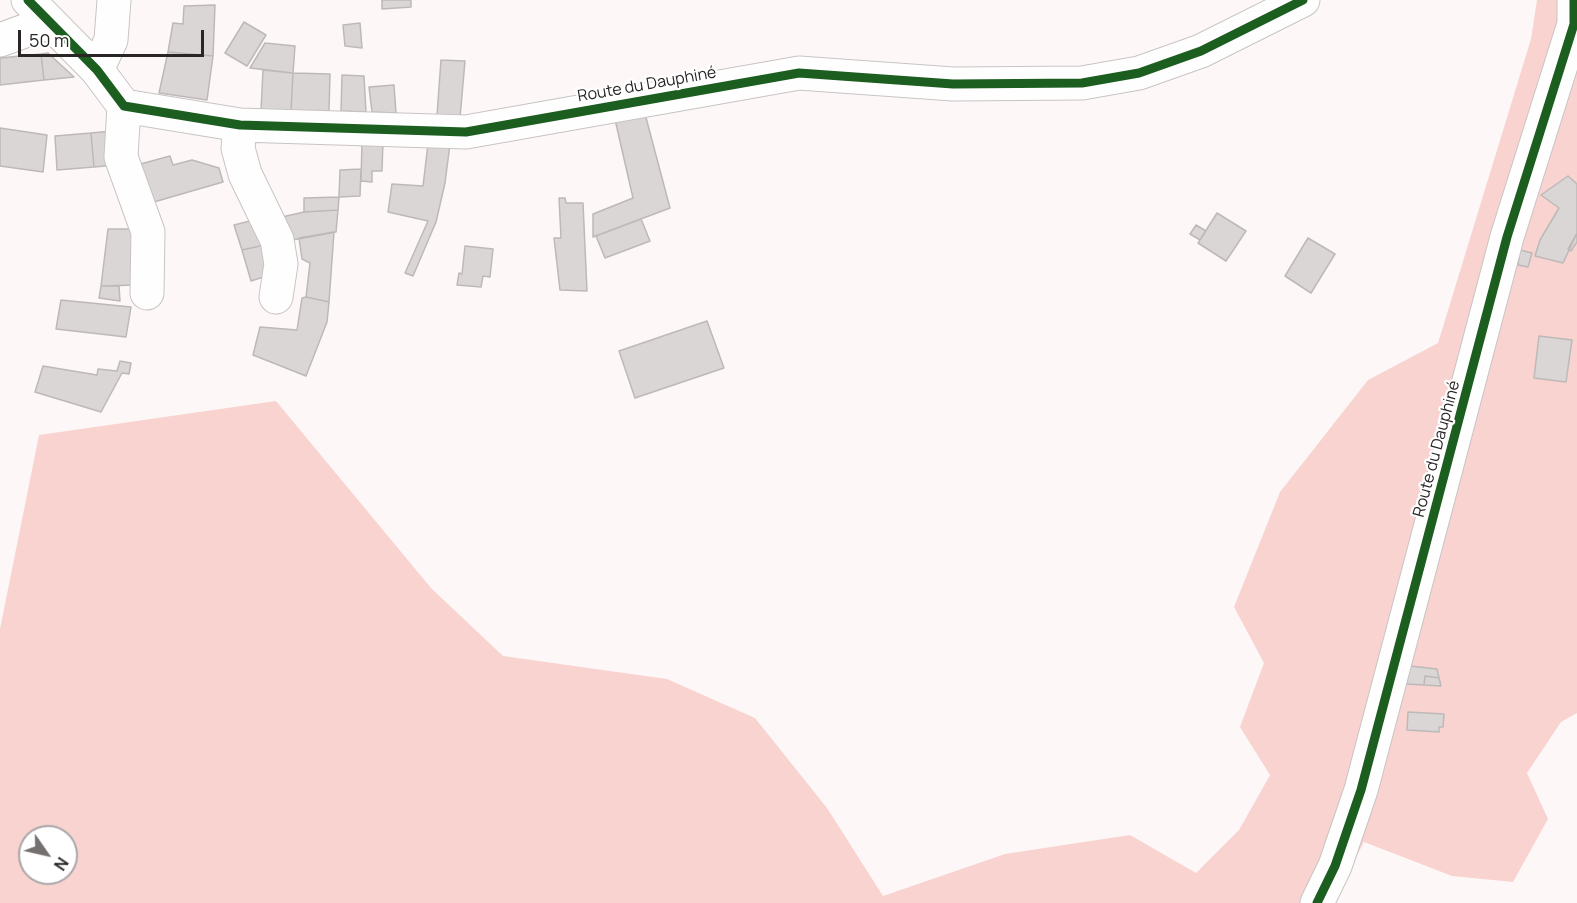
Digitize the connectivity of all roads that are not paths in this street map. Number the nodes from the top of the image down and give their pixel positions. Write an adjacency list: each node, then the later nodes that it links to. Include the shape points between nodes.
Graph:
1 (114, 0): 6 (street, via 111,40)
2 (1303, 0): 8 (street, Route du Dauphiné, via 1201,51 1139,73 1082,83 953,84 799,73 466,132)
3 (1574, 0): 11 (street, Route du Dauphiné, via 1574,24 1507,237 1361,790 1335,866)
4 (39, 11): 5 (street); 6 (street)
5 (0, 40)
6 (97, 70): 7 (street)
7 (124, 106): 8 (street, Route du Dauphiné); 9 (street, via 121,157 148,232)
8 (240, 125): 10 (street, via 238,148 245,174 277,240 281,264)
9 (147, 293)
10 (276, 297)
11 (1317, 903)

